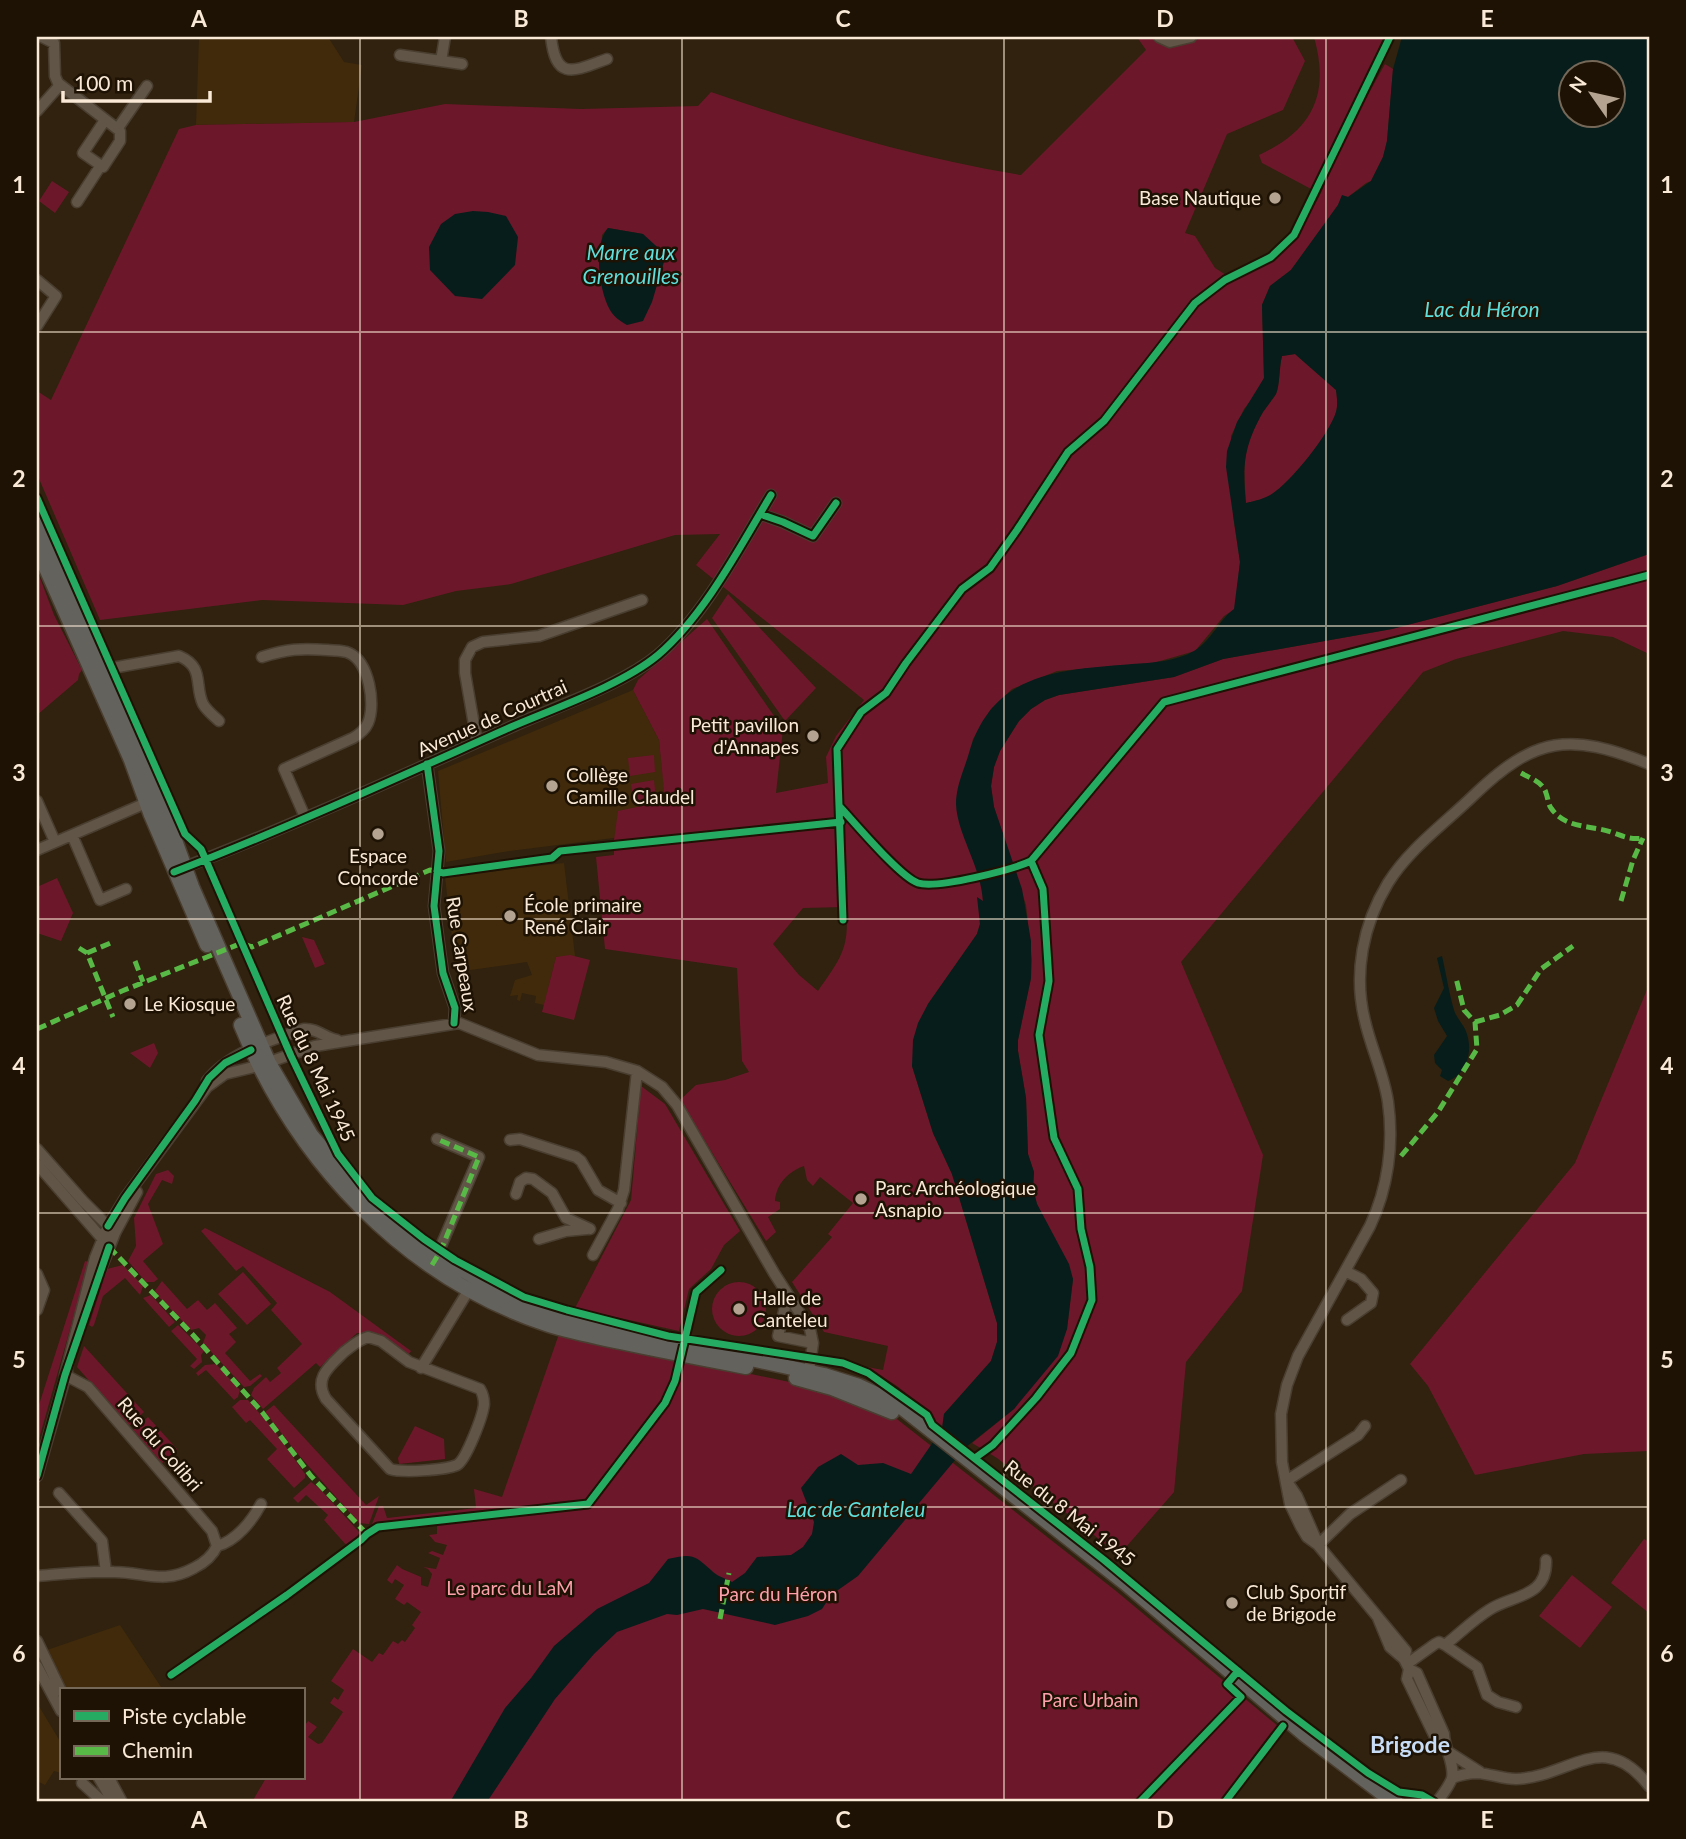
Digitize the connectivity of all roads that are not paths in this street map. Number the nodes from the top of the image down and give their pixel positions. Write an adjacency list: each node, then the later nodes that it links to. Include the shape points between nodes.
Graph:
1 (42, 37): 6 (street)
2 (445, 37): 9 (street)
3 (551, 37): 8 (street, via 554,57 566,69)
4 (1158, 37): 5 (street, via 1170,42)
5 (1191, 37)
6 (57, 40): 11 (street, via 55,76)
7 (400, 55): 9 (street)
8 (607, 59)
9 (441, 61): 10 (street)
10 (462, 64)
11 (60, 85): 13 (street); 14 (street)
12 (147, 86): 15 (street)
13 (37, 111)
14 (105, 120): 15 (street); 16 (street, via 83,153)
15 (118, 128): 16 (street, via 120,141)
16 (101, 165): 17 (street)
17 (77, 202)
18 (37, 280): 19 (street, via 56,296)
19 (37, 326)
20 (771, 495): 22 (street, Avenue de Courtrai)
21 (836, 503): 22 (street, via 813,536)
22 (760, 514): 29 (street, Avenue de Courtrai, via 692,619 658,655 619,679)
23 (37, 524): 27 (main road, Rue du 8 Mai 1945, via 79,614)
24 (37, 548): 27 (main road, Rue du 8 Mai 1945)
25 (642, 600): 29 (street, via 539,636 472,647 465,673)
26 (262, 657): 34 (street, via 295,648 345,652 361,662 367,677 370,710 363,731 284,769)
27 (98, 674): 28 (street, via 179,656 187,659 197,671 202,703); 32 (main road, Rue du 8 Mai 1945, via 131,761)
28 (219, 721)
29 (477, 742): 30 (street, Avenue de Courtrai)
30 (427, 764): 34 (street, Avenue de Courtrai); 40 (street, Rue Carpeaux, via 439,858 434,906 443,973 454,1002)
31 (1649, 764): 59 (street, via 1594,745 1537,750 1485,785 1412,854 1388,884 1367,933 1360,993 1388,1100 1389,1153 1378,1207)
32 (152, 800): 35 (street); 38 (main road, Rue du 8 Mai 1945)
33 (37, 802): 36 (street)
34 (305, 817): 38 (street, Avenue de Courtrai)
35 (72, 835): 36 (street); 39 (street, via 100,900)
36 (55, 842): 37 (street)
37 (37, 850)
38 (179, 870): 42 (main road, Rue du 8 Mai 1945)
39 (126, 889)
40 (454, 1023): 41 (street); 44 (street, Rue Carpeaux, via 538,1055 606,1062)
41 (344, 1041): 42 (street, via 308,1028); 43 (street, via 315,1046)
42 (256, 1048): 43 (main road, Rue du 8 Mai 1945); 45 (street, via 219,1067)
43 (264, 1065): 45 (street, via 220,1077); 58 (main road, Rue du 8 Mai 1945, via 289,1121 327,1171 367,1214)
44 (637, 1071): 51 (street); 62 (street, Rue Carpeaux, via 662,1087 677,1105)
45 (195, 1101): 52 (street, via 125,1198)
46 (437, 1139): 58 (street, via 479,1157)
47 (510, 1140): 51 (street, via 576,1157 598,1189)
48 (37, 1149): 49 (street)
49 (41, 1166): 52 (street); 56 (street)
50 (516, 1194): 53 (street, via 523,1178 533,1179 552,1193 566,1218)
51 (621, 1203): 54 (street)
52 (112, 1229): 56 (street)
53 (590, 1229): 54 (street); 55 (street)
54 (604, 1233): 57 (street)
55 (538, 1239)
56 (106, 1243): 67 (street)
57 (593, 1255)
58 (435, 1261): 61 (main road, Rue du 8 Mai 1945)
59 (1345, 1271): 64 (street, via 1361,1279 1373,1293 1371,1303); 73 (street, via 1287,1385 1280,1414)
60 (37, 1274): 63 (street, via 44,1290)
61 (472, 1284): 66 (street); 68 (main road, Rue du 8 Mai 1945, via 579,1321)
62 (788, 1295): 65 (street, Rue Carpeaux, via 810,1329); 65 (street, via 778,1336)
63 (37, 1310)
64 (1347, 1320)
65 (813, 1343): 68 (street)
66 (421, 1368): 66 (street, via 480,1389 484,1408 459,1464 396,1471 386,1467 326,1399 322,1378 353,1344 368,1337)
67 (65, 1375): 71 (street); 77 (street, Rue du Colibri, via 88,1387 212,1531)
68 (808, 1376): 70 (main road, Rue du 8 Mai 1945, via 845,1381 887,1399)
69 (1365, 1426): 73 (street)
70 (965, 1462): 98 (main road, Rue du 8 Mai 1945); 99 (main road, Rue du 8 Mai 1945, via 1160,1611 1305,1735)
71 (37, 1474)
72 (1401, 1480): 76 (street, via 1350,1514)
73 (1286, 1481): 76 (street, via 1298,1523)
74 (60, 1493): 79 (street, via 102,1541)
75 (261, 1504): 77 (street, via 254,1518)
76 (1318, 1545): 83 (street, via 1406,1651)
77 (217, 1546): 79 (street, via 208,1559 179,1576)
78 (1546, 1560): 82 (street, via 1545,1573 1528,1595 1490,1609)
79 (106, 1572): 80 (street)
80 (37, 1576)
81 (37, 1642): 85 (street)
82 (1445, 1645): 83 (street, via 1439,1642); 86 (street, via 1478,1667 1487,1695)
83 (1407, 1664): 88 (street, via 1429,1697)
84 (37, 1666): 87 (street)
85 (60, 1689)
86 (1516, 1707)
87 (60, 1709)
88 (1445, 1747): 89 (street); 90 (street)
89 (1482, 1773): 90 (street); 94 (street, via 1531,1777 1605,1757 1625,1763)
90 (1452, 1778): 100 (street)
91 (100, 1780): 96 (street)
92 (110, 1780): 97 (street)
93 (82, 1783): 95 (street)
94 (1649, 1785)
95 (103, 1802)
96 (113, 1802)
97 (122, 1802)
98 (1381, 1802)
99 (1396, 1802)
100 (1437, 1802)

